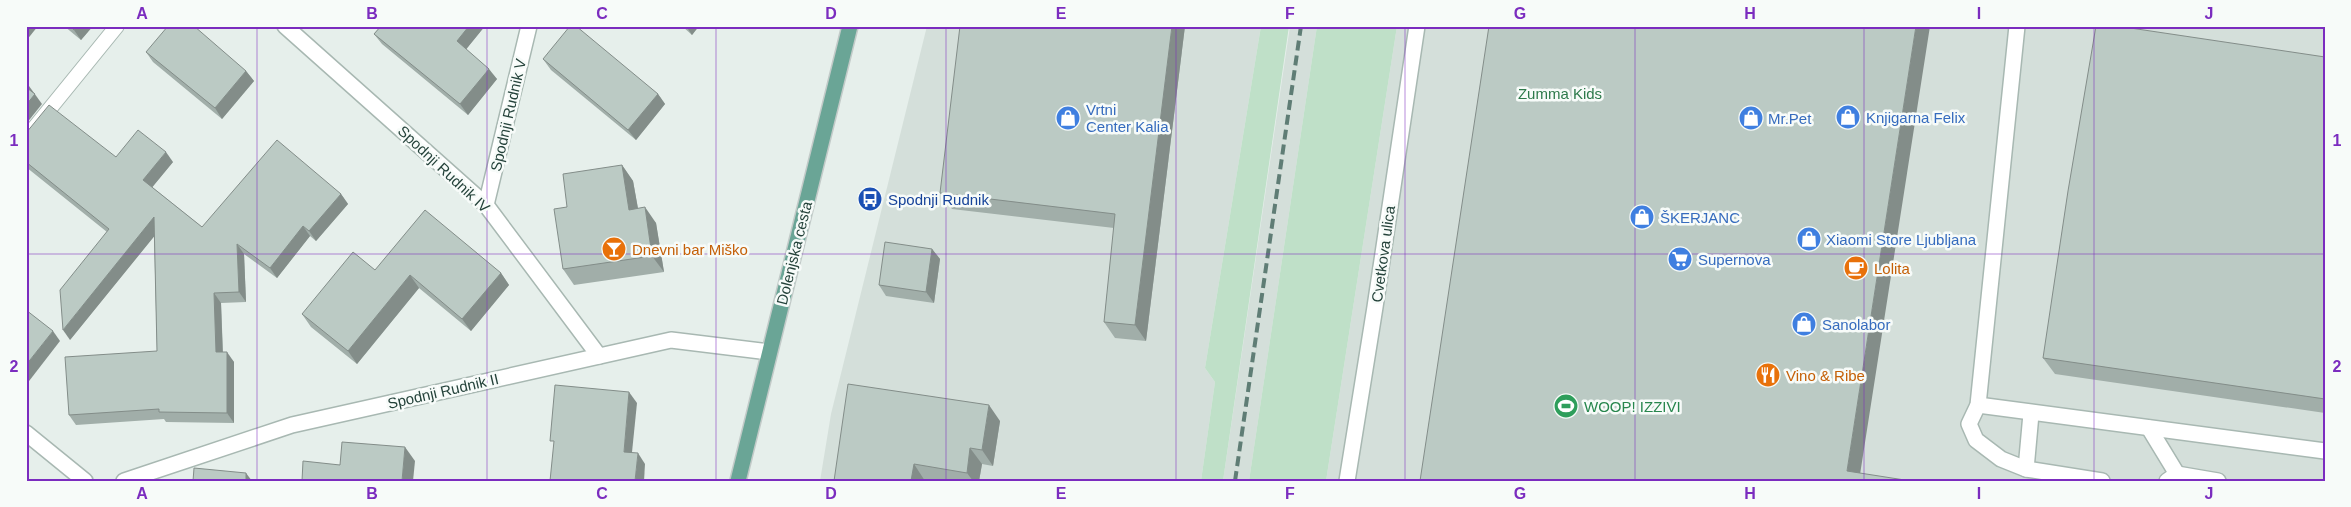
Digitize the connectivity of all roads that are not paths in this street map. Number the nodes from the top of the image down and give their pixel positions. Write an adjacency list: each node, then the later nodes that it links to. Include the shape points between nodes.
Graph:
1 (117, 26): 7 (lane)
2 (285, 26): 8 (street, Spodnji Rudnik IV)
3 (529, 26): 8 (street, Spodnji Rudnik V)
4 (850, 26): 9 (main road, Dolenjska cesta)
5 (1417, 26): 21 (street, Cvetkova ulica)
6 (2017, 26): 11 (street)
7 (26, 138)
8 (486, 204): 10 (street, Spodnji Rudnik IV)
9 (769, 352): 10 (street, Spodnji Rudnik II, via 671,340); 20 (main road, Dolenjska cesta)
10 (599, 356): 19 (street, Spodnji Rudnik II, via 292,425)
11 (1978, 405): 12 (street); 16 (street, via 1969,424 1976,440 2001,458)
12 (2032, 414): 13 (street); 16 (street)
13 (2149, 428): 15 (street); 17 (street)
14 (26, 433): 18 (street)
15 (2325, 451)
16 (2026, 470): 22 (street)
17 (2172, 478): 23 (street)
18 (84, 481)
19 (124, 481)
20 (738, 481)
21 (1347, 481)
22 (2102, 481)
23 (2218, 481)

